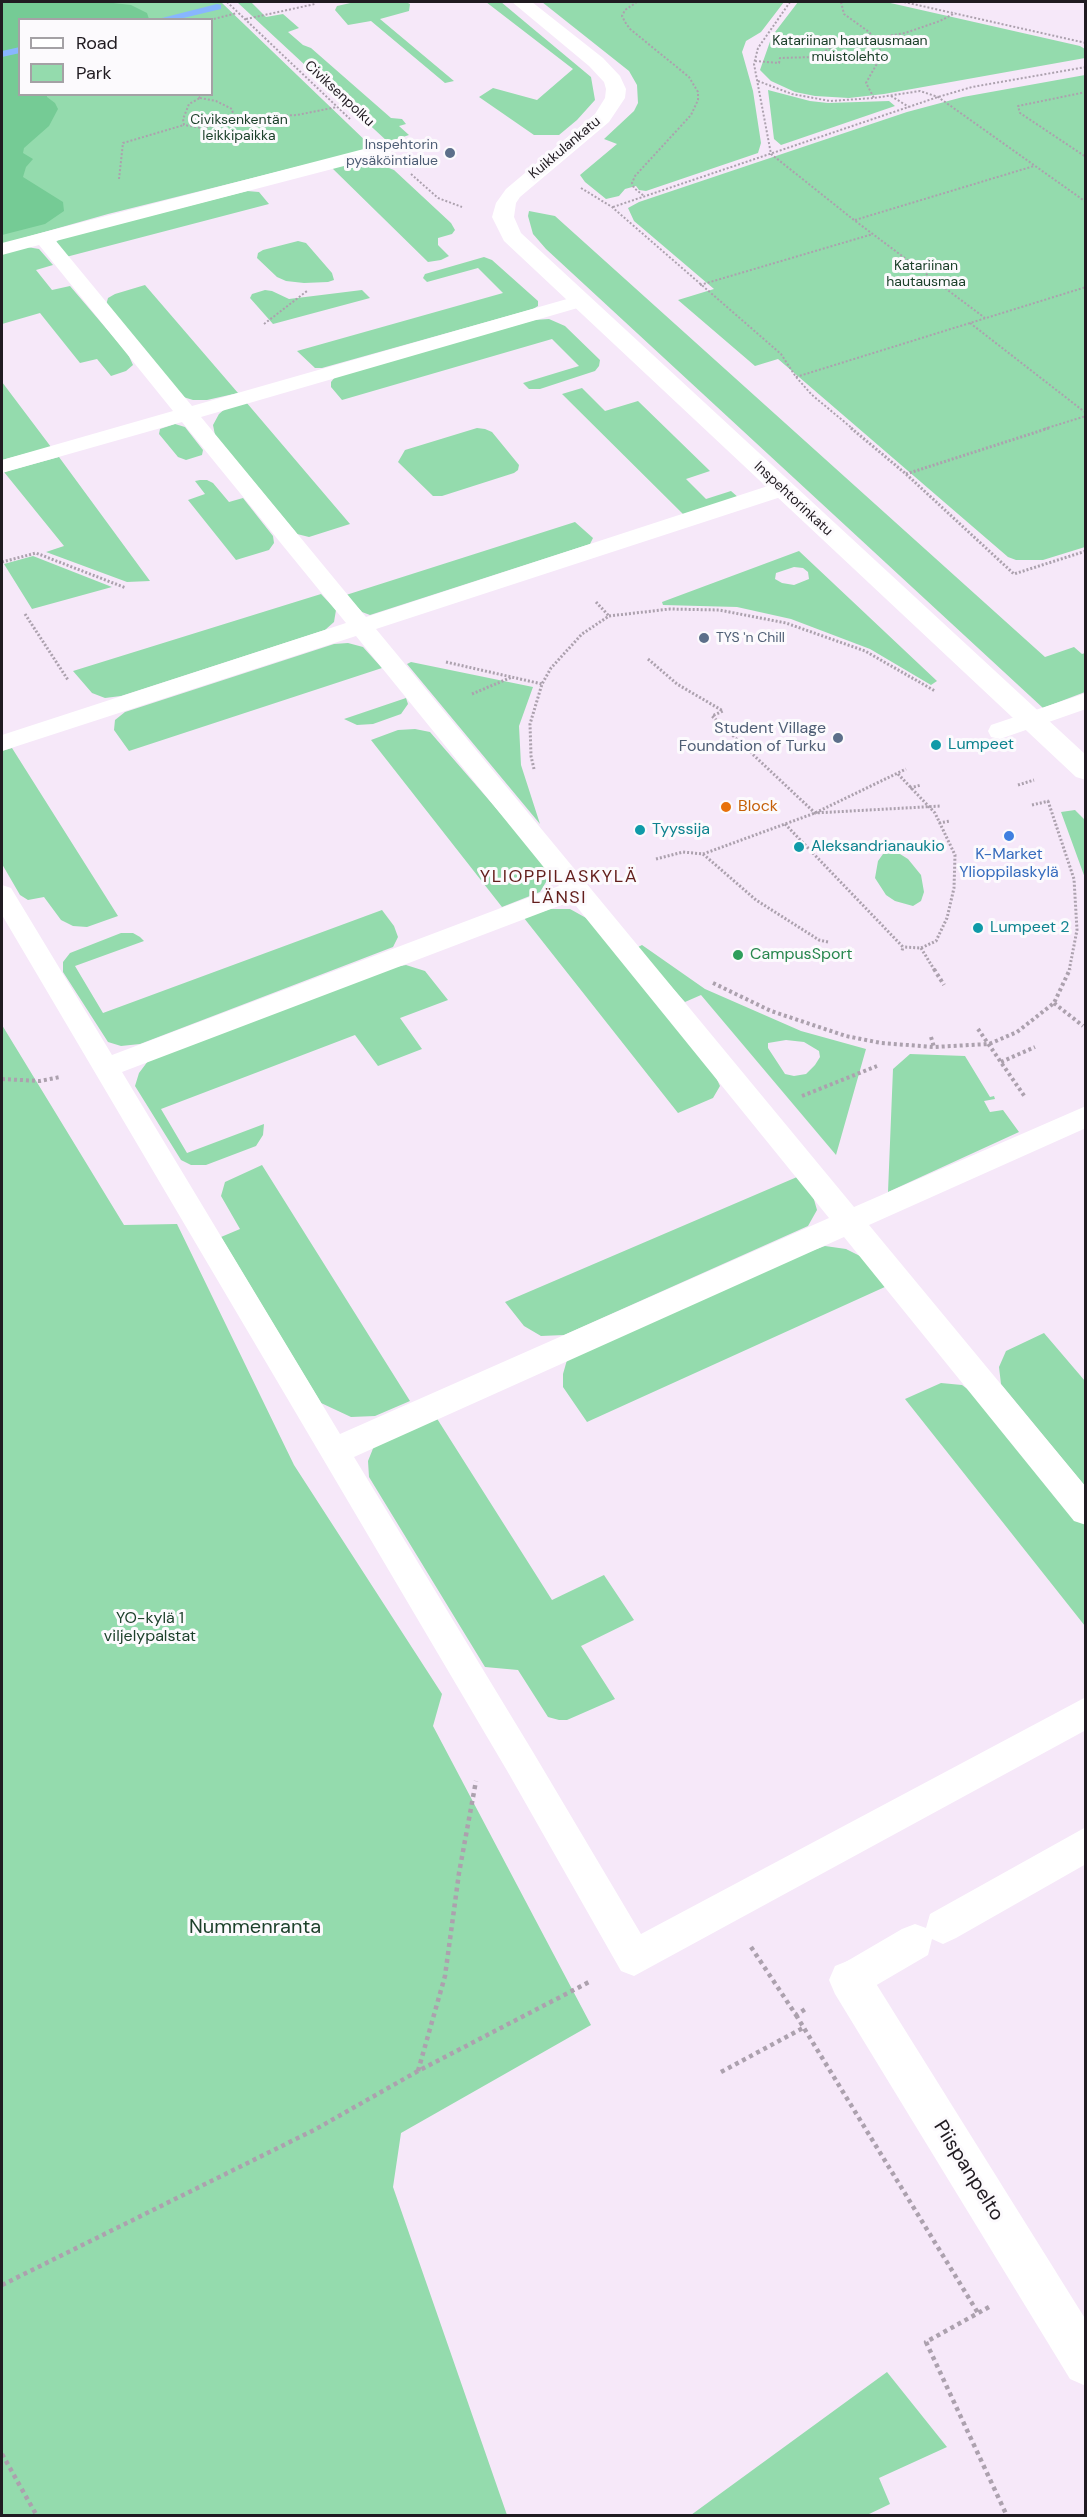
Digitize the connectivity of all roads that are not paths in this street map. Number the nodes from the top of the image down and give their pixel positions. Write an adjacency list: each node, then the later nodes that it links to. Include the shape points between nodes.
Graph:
1 (521, 2): 3 (street, Kuikkulankatu, via 596,62 616,89 615,98 602,118 513,193 504,209)
2 (383, 150): 4 (lane)
3 (506, 224): 6 (street, Inspehtorinkatu, via 512,236)
4 (43, 238): 5 (lane); 7 (lane)
5 (2, 249)
6 (581, 301): 7 (lane); 9 (street, Inspehtorinkatu)
7 (187, 414): 8 (lane); 10 (lane)
8 (2, 467)
9 (783, 489): 10 (lane); 12 (street, Inspehtorinkatu)
10 (359, 625): 14 (lane); 16 (lane)
11 (1086, 699): 12 (lane)
12 (1031, 720): 13 (lane); 15 (street, Inspehtorinkatu)
13 (1000, 731)
14 (2, 743)
15 (1086, 771)
16 (576, 890): 18 (lane); 20 (lane)
17 (2, 894): 18 (lane)
18 (105, 1068): 21 (lane)
19 (1086, 1116): 20 (lane)
20 (848, 1222): 21 (lane); 22 (lane)
21 (334, 1451): 23 (lane, via 634,1958)
22 (1086, 1511)
23 (1086, 1712)
24 (1086, 1844): 25 (lane)
25 (850, 1980): 26 (street, Piispanpelto)
26 (1086, 2363)

